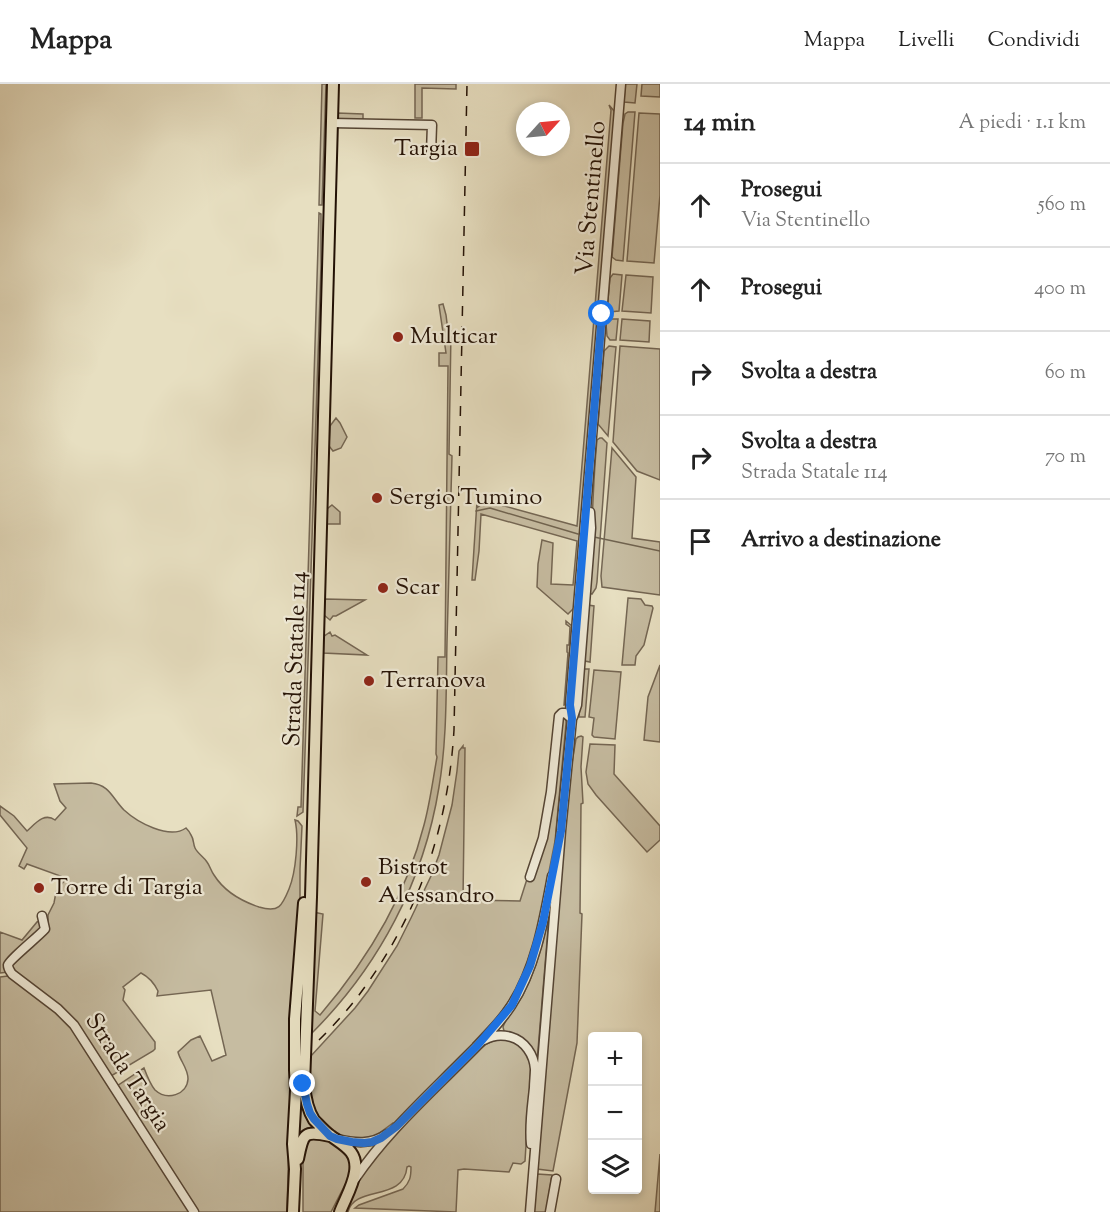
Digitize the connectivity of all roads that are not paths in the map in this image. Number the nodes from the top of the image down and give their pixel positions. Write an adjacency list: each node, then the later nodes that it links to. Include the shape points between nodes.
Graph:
1 (328, 84): 15 (main road, Strada Statale 114, via 305,887 294,1019)
2 (333, 84): 4 (main road, Strada Statale 114)
3 (621, 84): 6 (street, Via Stentinello, via 589,479 591,528 581,608 577,705)
4 (332, 123): 5 (street, via 432,125); 14 (main road, Strada Statale 114, via 303,1084 310,1113)
5 (431, 153)
6 (572, 718): 7 (street); 8 (street, via 565,713 559,716 543,838)
7 (561, 831): 10 (street); 11 (street)
8 (530, 877)
9 (42, 916): 19 (street, Strada Targia, via 45,929 10,961 9,969 74,1025)
10 (543, 922): 11 (street, via 549,921); 12 (street, via 530,966 512,1005)
11 (553, 926): 16 (street)
12 (477, 1046): 13 (street); 16 (street, via 502,1035 521,1042 531,1054 535,1070 530,1132)
13 (397, 1126): 14 (street, via 372,1142); 18 (street)
14 (334, 1138): 15 (main road, via 313,1132 305,1136); 18 (main road, Strada Statale 114, via 353,1156)
15 (295, 1169): 20 (main road, Strada Statale 114)
16 (533, 1173): 22 (street)
17 (556, 1179): 23 (street)
18 (353, 1182): 21 (main road, Strada Statale 114)
19 (194, 1212)
20 (296, 1212)
21 (340, 1212)
22 (530, 1212)
23 (550, 1212)

